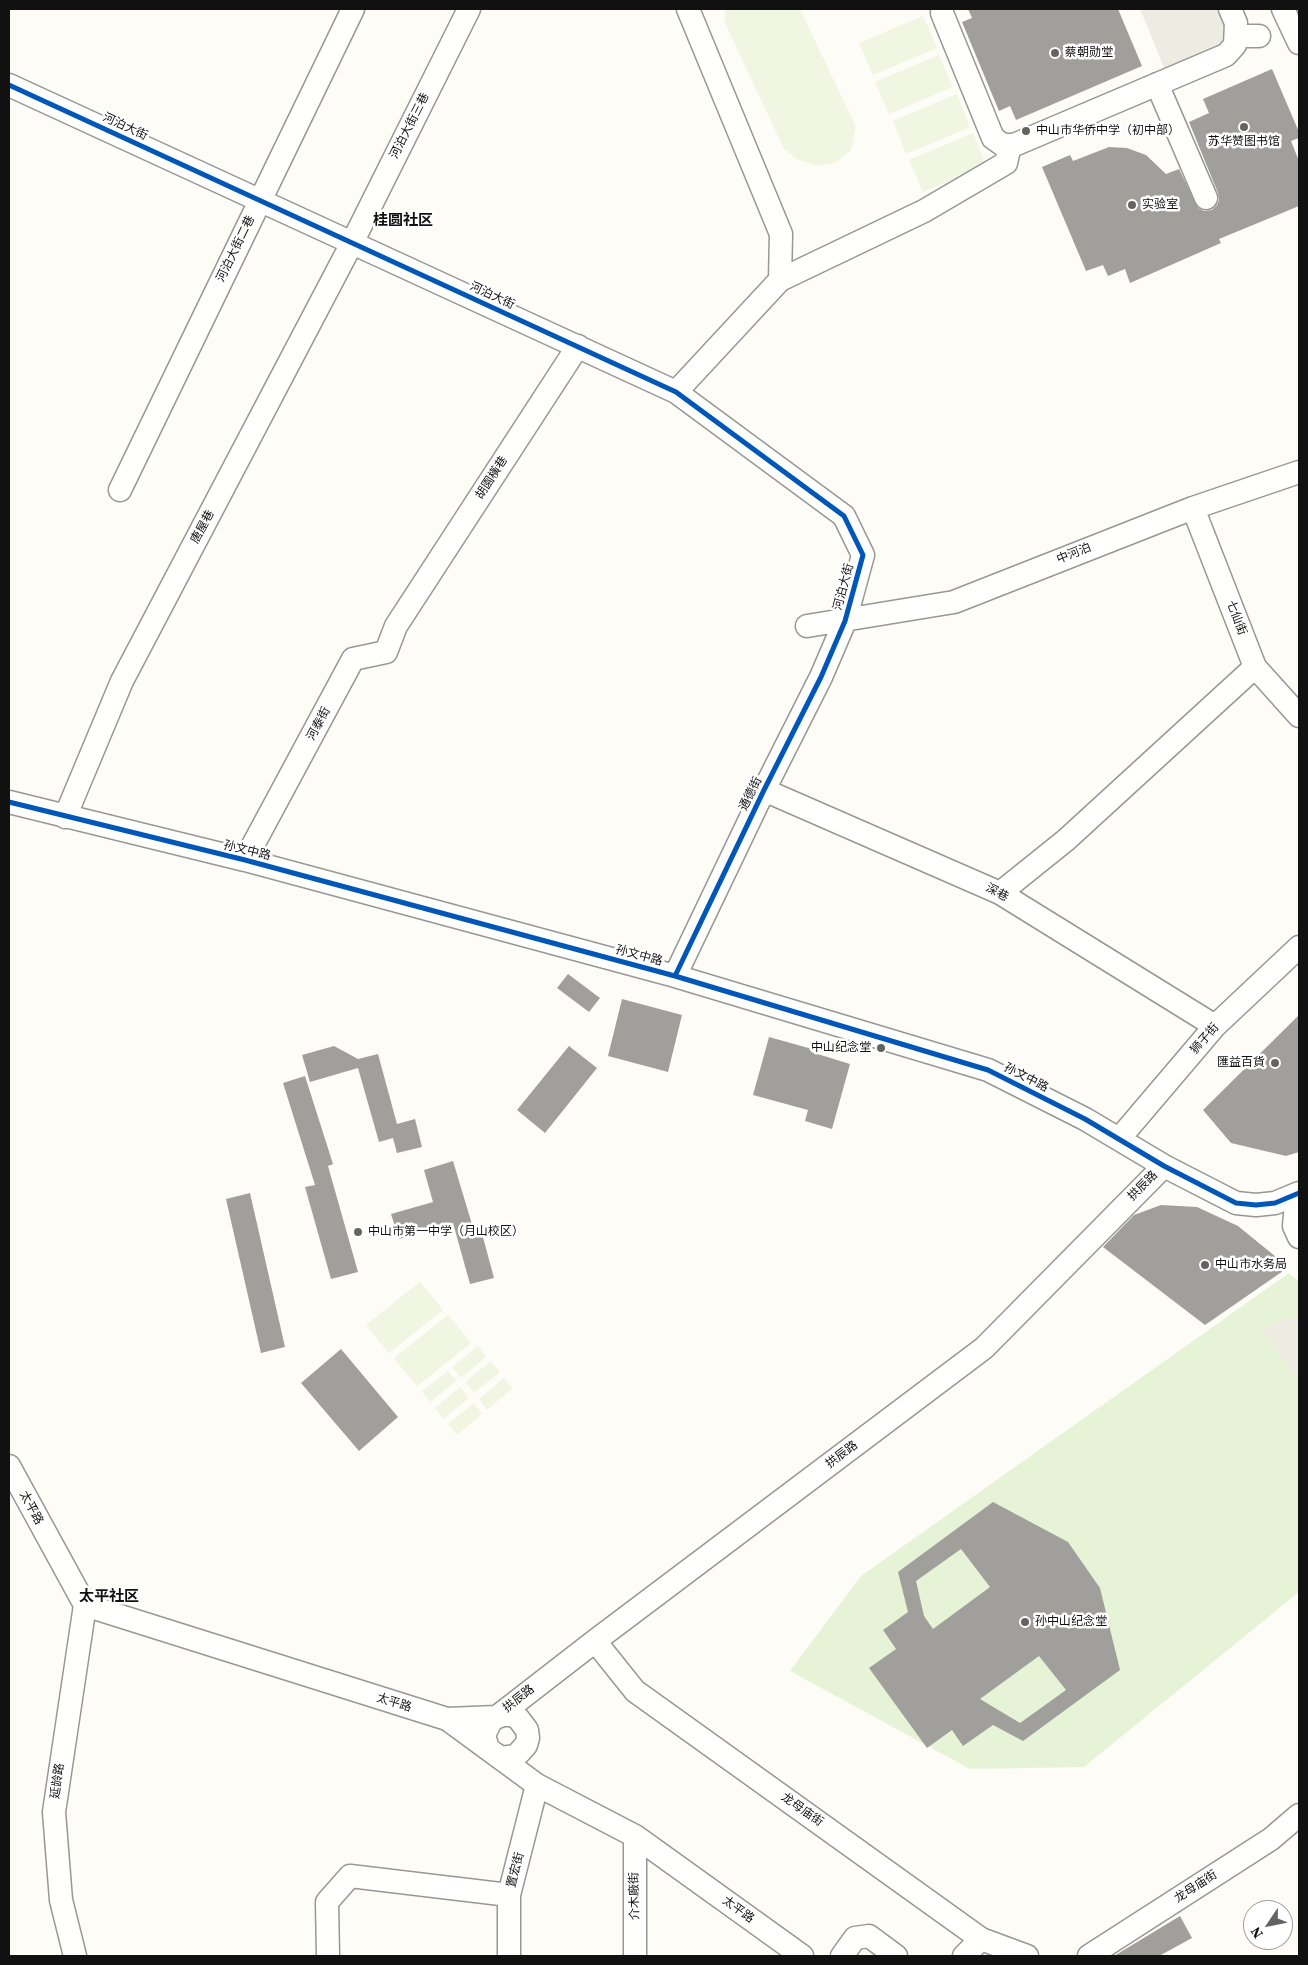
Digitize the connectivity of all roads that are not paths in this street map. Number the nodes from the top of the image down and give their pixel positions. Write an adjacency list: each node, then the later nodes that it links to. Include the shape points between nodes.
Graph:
1 (352, 9): 14 (street, 河泊大街二巷)
2 (469, 9): 15 (street, 河泊大街三巷)
3 (688, 9): 16 (street, via 781,234)
4 (942, 9): 12 (street, via 992,138 1002,145)
5 (1230, 9): 7 (street, via 1236,23)
6 (1283, 9): 9 (street)
7 (1236, 36): 8 (street); 10 (street, via 1235,45 1226,55)
8 (1259, 36)
9 (1299, 43)
10 (1157, 84): 12 (street); 13 (street)
11 (9, 85): 14 (street, 河泊大街)
12 (1010, 145): 16 (street, via 1006,163 924,210)
13 (1206, 198)
14 (260, 200): 15 (street, 河泊大街); 20 (street, 河泊大街二巷)
15 (352, 242): 17 (street, 河泊大街); 29 (street, 唐屋巷, via 122,681)
16 (780, 280): 18 (street)
17 (578, 346): 18 (street, 河泊大街); 22 (street, 胡園橫巷)
18 (676, 392): 23 (street, 河泊大街, via 844,516 864,555)
19 (1299, 472): 21 (street, 中河泊)
20 (120, 490)
21 (1193, 508): 23 (street, 中河泊, via 954,602); 25 (street, 七仙街)
22 (407, 609): 30 (street, 河泰街, via 386,652 353,659)
23 (845, 621): 24 (street, 中河泊); 27 (street, 通德街, via 821,677)
24 (807, 626)
25 (1255, 667): 26 (street, 七仙街); 31 (street, via 1066,840)
26 (1299, 716)
27 (764, 790): 31 (street, 深巷); 33 (street, 通德街)
28 (9, 802): 29 (street, 孙文中路)
29 (65, 817): 30 (street, 孙文中路)
30 (245, 860): 33 (street, 孙文中路)
31 (1000, 893): 34 (street, 深巷)
32 (1299, 947): 34 (street, 狮子街)
33 (675, 976): 35 (street, 孙文中路, via 988,1070)
34 (1215, 1026): 35 (street, 狮子街)
35 (1119, 1139): 36 (street, 孙文中路)
36 (1164, 1166): 37 (street, 孙文中路, via 1236,1203 1276,1203); 43 (street, 拱辰路, via 984,1348)
37 (1299, 1193)
38 (1299, 1200): 39 (street, via 1294,1226)
39 (1299, 1238)
40 (9, 1466): 41 (street, 太平路)
41 (16, 1494): 42 (street, 太平路)
42 (84, 1605): 45 (street, 太平路); 53 (street, 延龄路, via 54,1812 61,1900)
43 (595, 1641): 44 (street, 拱辰路, via 526,1694); 52 (street, 龙母庙街, via 634,1691)
44 (507, 1718): 45 (street); 46 (street, via 527,1730); 47 (street, via 486,1728 484,1735)
45 (447, 1719): 47 (street, 太平路)
46 (526, 1745): 47 (street, via 516,1756); 48 (street)
47 (495, 1754): 48 (street, 太平路)
48 (535, 1783): 50 (street, 太平路); 51 (street, 置宏街)
49 (1299, 1815): 62 (street, 龙母庙街, via 1271,1839)
50 (635, 1836): 56 (street, 介木廠街); 57 (street, 太平路)
51 (509, 1895): 54 (street, via 350,1876 328,1902); 55 (street, 置宏街)
52 (981, 1938): 60 (street); 61 (street, 龙母庙街)
53 (75, 1956)
54 (328, 1956)
55 (509, 1956)
56 (635, 1956)
57 (802, 1956)
58 (842, 1956): 59 (street, via 855,1938 869,1936)
59 (896, 1956)
60 (964, 1956)
61 (1026, 1956)
62 (1090, 1956)

